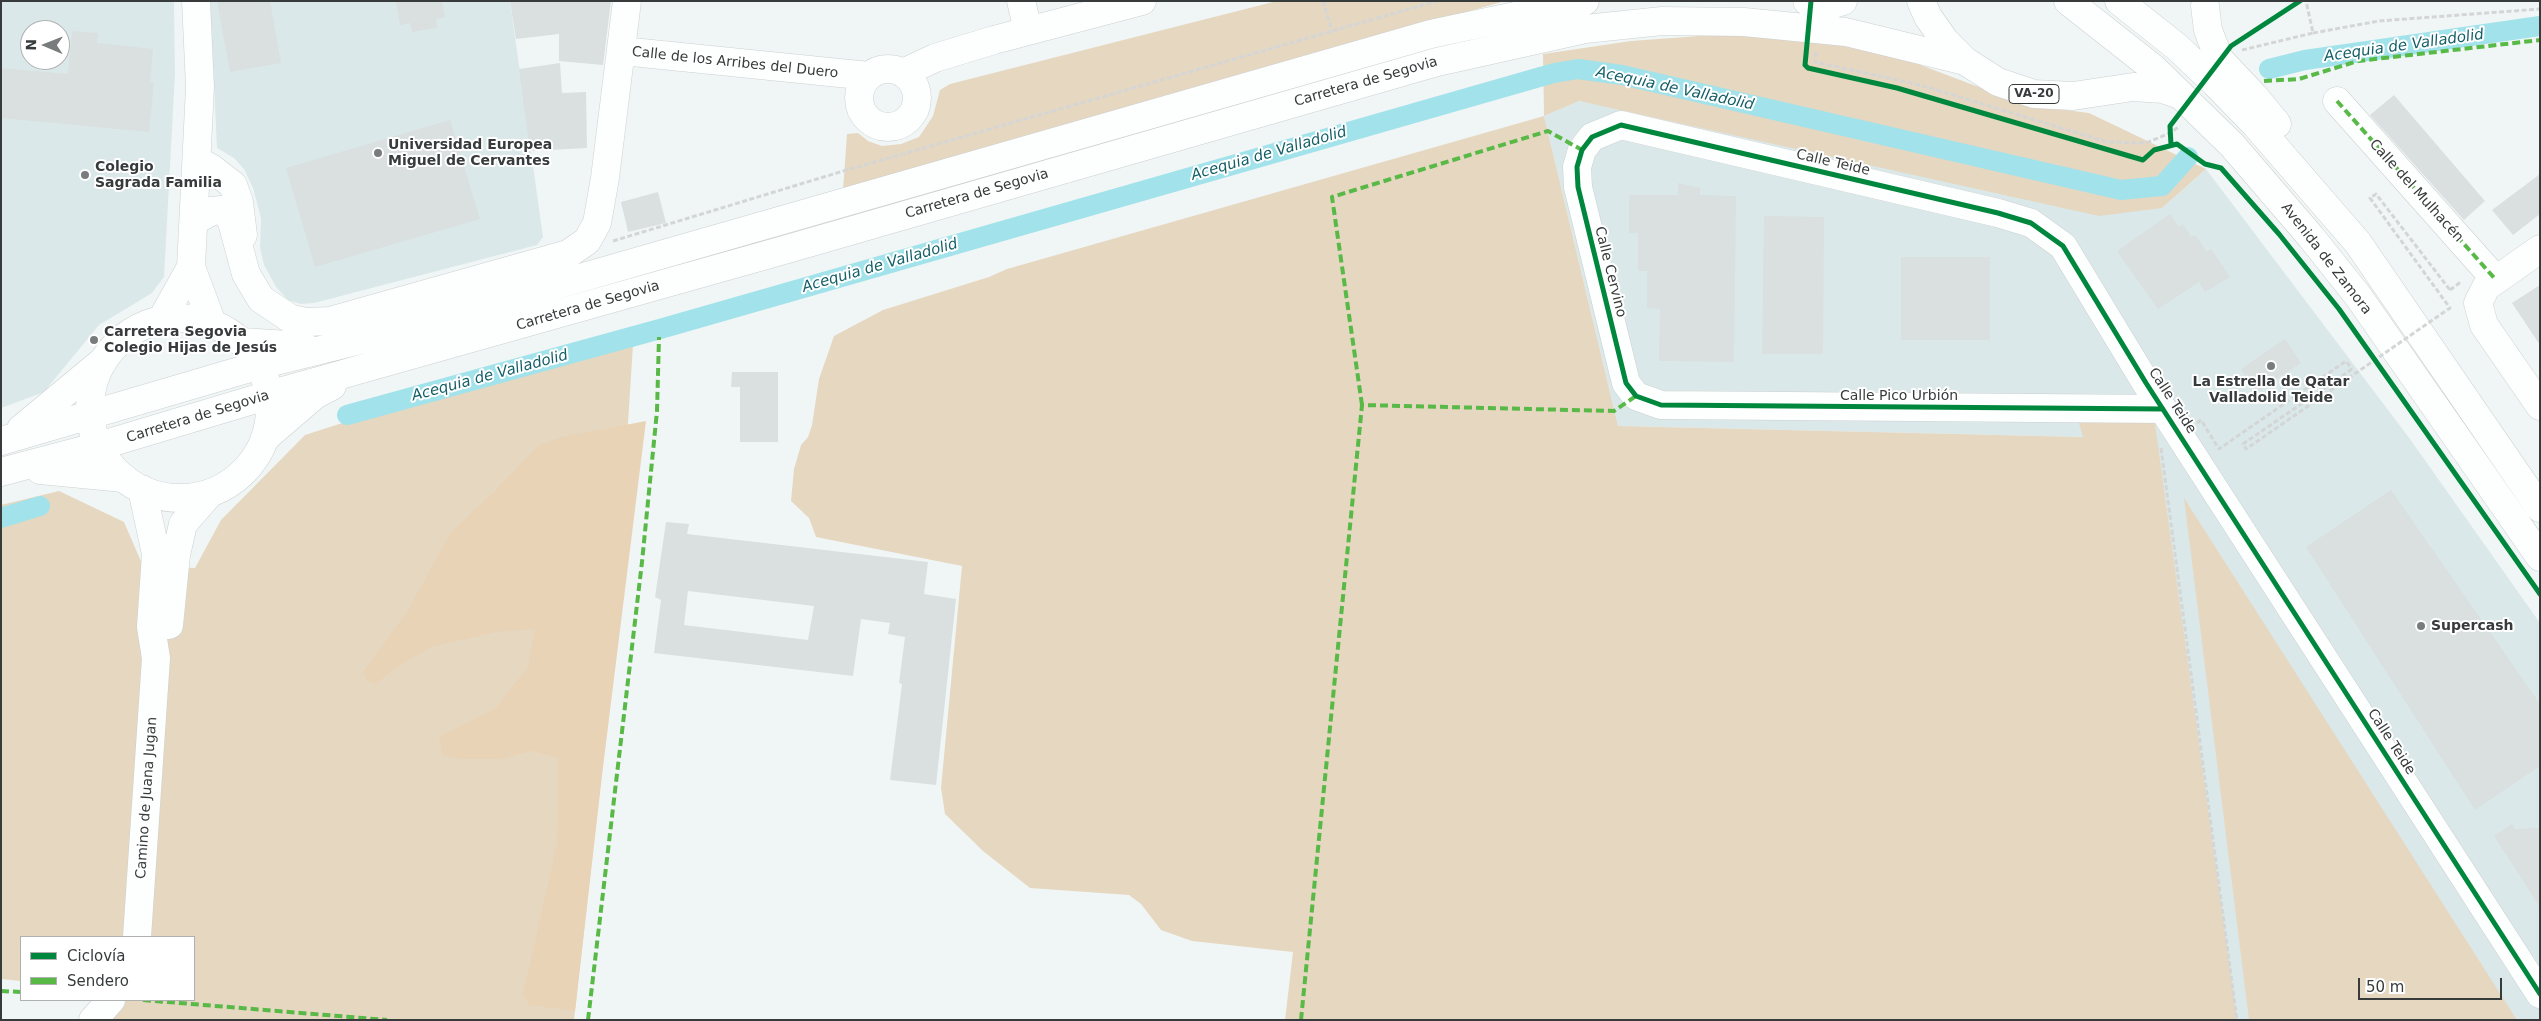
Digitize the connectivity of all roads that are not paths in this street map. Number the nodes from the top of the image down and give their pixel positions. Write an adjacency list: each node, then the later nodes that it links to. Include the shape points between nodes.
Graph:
1 (196, 1): 23 (main road, via 200,87)
2 (627, 1): 14 (main road)
3 (1021, 1): 12 (main road)
4 (1142, 1): 12 (main road)
5 (1585, 1): 34 (main road, Carretera de Segovia, via 1431,34)
6 (1807, 1): 7 (main road, via 1833,4)
7 (1843, 1)
8 (1921, 1): 15 (main road, VA-20, via 1945,41)
9 (2068, 1): 16 (main road, Avenida de Zamora)
10 (2119, 1): 13 (main road)
11 (2206, 4): 13 (main road, VA-20); 26 (main road, via 2208,30 2219,59 2304,157)
12 (1028, 30): 18 (main road, via 935,58)
13 (2177, 47): 16 (main road, VA-20); 26 (main road, via 2255,124)
14 (622, 51): 17 (main road, Calle de los Arribes del Duero); 29 (main road, via 597,223 587,240 568,254 319,323 291,319 274,309 261,299)
15 (1965, 61): 19 (main road, VA-20, via 1998,82 2034,94 2073,96); 37 (main road, Carretera de Segovia, via 1846,32 1744,22 1662,21 1586,29 1437,62)
16 (2153, 68): 19 (main road, VA-20); 20 (main road, Avenida de Zamora)
17 (860, 80): 18 (main road, via 886,69); 18 (main road, via 864,112 883,127 898,125 910,117 918,98)
18 (910, 81)
19 (2111, 90): 20 (main road, via 2149,87 2163,89)
20 (2184, 99): 50 (main road, Avenida de Zamora, via 2243,157 2358,296)
21 (2337, 101): 30 (main road, Calle del Mulhacén)
22 (1582, 150): 39 (main road, Calle Cervino, via 1577,167 1578,187 1626,383); 41 (main road, Calle Teide, via 1592,137 1621,125 2031,223 2063,246)
23 (198, 161): 24 (main road); 25 (main road, via 233,185)
24 (195, 207): 25 (main road, via 210,188 218,189 230,195); 28 (main road); 29 (main road, via 221,210 227,214)
25 (240, 213): 29 (main road)
26 (2358, 243): 49 (main road)
27 (2540, 249): 30 (main road)
28 (191, 267): 31 (main road); 32 (main road)
29 (246, 274)
30 (2496, 280): 40 (main road, via 2486,287 2478,304 2484,325)
31 (162, 319): 32 (main road, via 187,318); 35 (main road, via 129,334)
32 (212, 324): 33 (main road)
33 (242, 342): 34 (main road); 36 (main road)
34 (330, 348): 36 (main road, Carretera de Segovia)
35 (103, 362): 42 (main road, via 92,394); 44 (main road, via 31,422)
36 (260, 365): 38 (main road); 42 (main road, Carretera de Segovia)
37 (362, 370): 38 (main road, Carretera de Segovia); 43 (main road, via 315,395)
38 (269, 395): 43 (main road, via 270,417); 45 (main road, Carretera de Segovia)
39 (1636, 396): 41 (main road, Calle Pico Urbión, via 1661,405)
40 (2540, 406)
41 (2163, 409): 53 (main road, Calle Teide)
42 (91, 414): 44 (main road, Carretera de Segovia); 45 (main road)
43 (265, 438): 48 (main road, via 244,472 228,485)
44 (2, 441)
45 (99, 446): 46 (main road, Carretera de Segovia); 47 (main road, via 110,464)
46 (9, 470): 47 (main road)
47 (133, 484): 48 (main road, via 166,497); 51 (main road, Camino de Juana Jugan, via 156,554 151,627)
48 (210, 493): 51 (main road, Camino de Juana Jugan, via 183,524 176,555 168,634)
49 (2540, 508)
50 (2540, 557)
51 (156, 658): 52 (main road, Camino de Juana Jugan)
52 (137, 936)
53 (2540, 994)
54 (110, 1001): 55 (main road)
55 (93, 1020)

